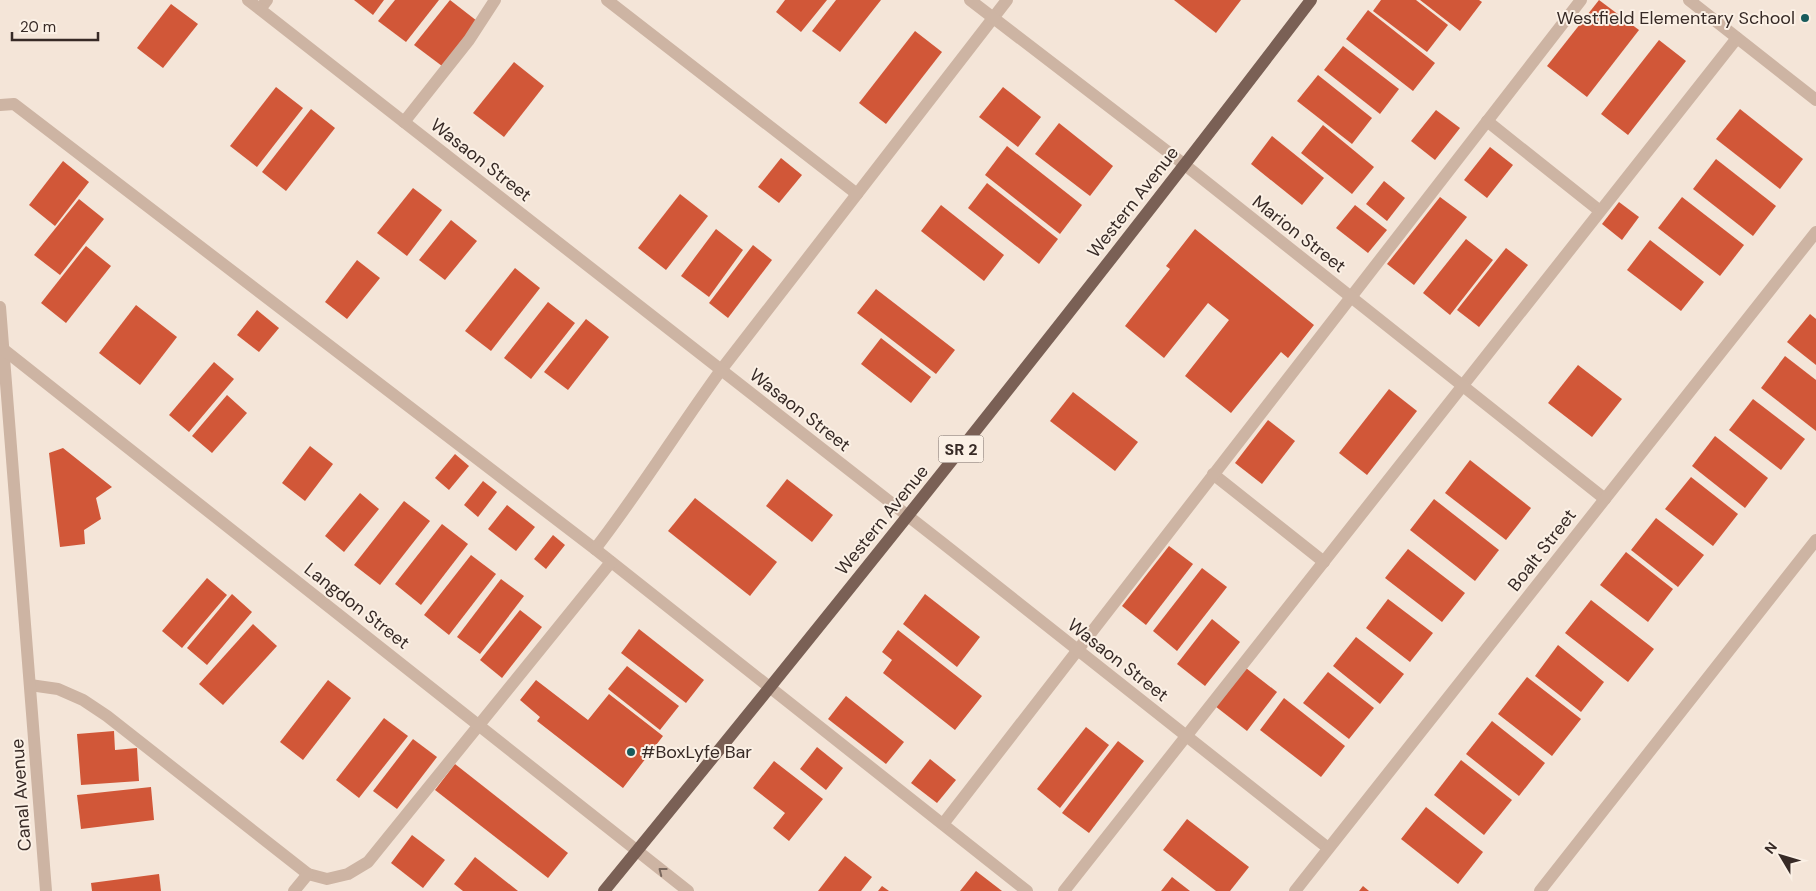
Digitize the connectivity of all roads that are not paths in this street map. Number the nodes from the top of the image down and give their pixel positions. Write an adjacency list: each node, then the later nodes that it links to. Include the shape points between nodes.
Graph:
1 (248, 0): 9 (street, Wasaon Street)
2 (495, 0): 15 (street, via 470,40)
3 (606, 0): 17 (street)
4 (970, 0): 10 (street, Marion Street)
5 (1007, 0): 10 (street)
6 (1311, 0): 16 (main road, Western Avenue / SR 2)
7 (1581, 0): 14 (street)
8 (1689, 0): 11 (street)
9 (264, 4): 15 (street, Wasaon Street)
10 (993, 18): 16 (street, Marion Street); 17 (street)
11 (1737, 38): 12 (street); 18 (street)
12 (1816, 100)
13 (0, 105): 29 (street, via 14,104)
14 (1487, 121): 18 (street); 20 (street)
15 (404, 122): 23 (street, Wasaon Street)
16 (1185, 165): 20 (street, Marion Street); 27 (main road, Western Avenue / SR 2)
17 (857, 194): 23 (street)
18 (1600, 211): 24 (street)
19 (1816, 232): 26 (street, Boalt Street)
20 (1351, 297): 24 (street, Marion Street); 25 (street)
21 (0, 307): 22 (street, Canal Avenue)
22 (3, 349): 33 (street, Canal Avenue); 35 (street, Langdon Street)
23 (721, 370): 27 (street, Wasaon Street); 29 (street)
24 (1462, 386): 26 (street, Marion Street); 31 (street)
25 (1214, 474): 31 (street); 32 (street)
26 (1605, 499): 38 (street, Boalt Street)
27 (908, 516): 32 (street, Wasaon Street); 34 (main road, Western Avenue / SR 2)
28 (1816, 540): 48 (street)
29 (594, 549): 30 (street)
30 (611, 562): 34 (street); 35 (street)
31 (1324, 562): 36 (street)
32 (1078, 650): 36 (street, Wasaon Street); 37 (street)
33 (30, 685): 40 (street, via 58,689 84,700); 41 (street, Canal Avenue)
34 (770, 686): 37 (street); 39 (main road, Western Avenue / SR 2)
35 (479, 726): 39 (street, Langdon Street); 40 (street, via 368,862 348,874 327,879)
36 (1187, 736): 38 (street, Wasaon Street); 46 (street)
37 (943, 824): 45 (street)
38 (1328, 848): 47 (street, Boalt Street)
39 (637, 850): 43 (main road, Western Avenue / SR 2); 44 (street, Langdon Street, one-way to 39)
40 (308, 874): 42 (street)
41 (46, 891)
42 (294, 891)
43 (604, 891)
44 (688, 891)
45 (1027, 891)
46 (1064, 891)
47 (1295, 891)
48 (1540, 891)

